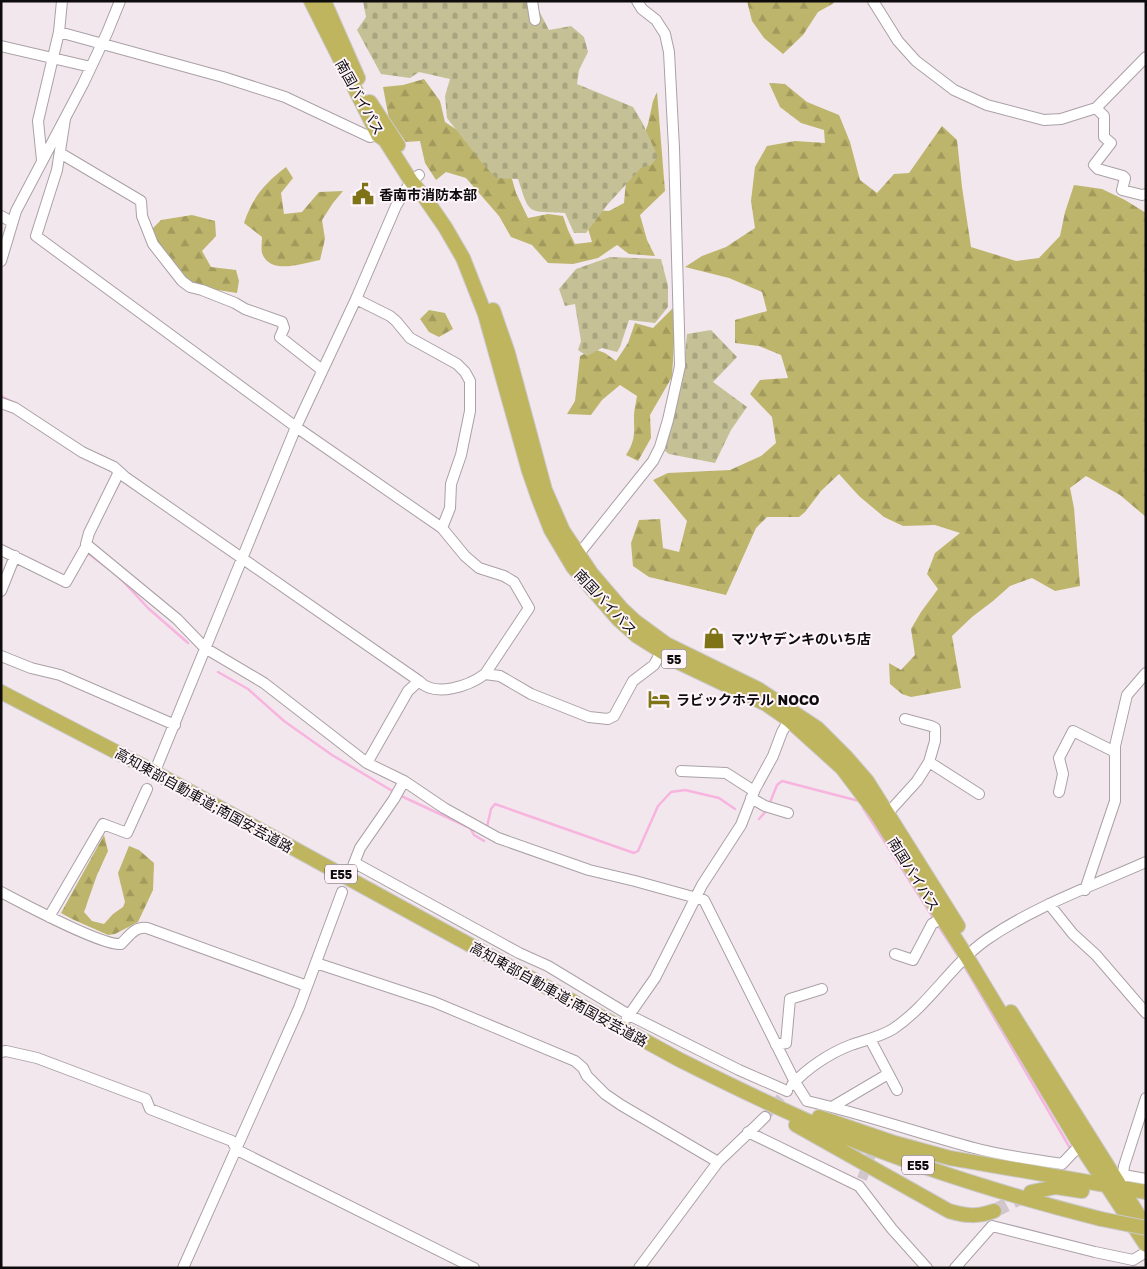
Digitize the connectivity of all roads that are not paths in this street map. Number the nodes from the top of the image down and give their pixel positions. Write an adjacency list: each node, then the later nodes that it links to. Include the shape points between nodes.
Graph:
1 (62, 1): 8 (street)
2 (120, 1): 9 (street)
3 (532, 1): 7 (street)
4 (637, 1): 32 (street, via 663,28 669,52 680,366 668,420 653,461)
5 (872, 1): 14 (street, via 898,41 916,60 954,90 976,101 1044,120 1061,119)
6 (321, 4): 16 (highway, 南国バイパス / 55)
7 (535, 20)
8 (59, 32): 9 (street); 12 (street)
9 (102, 44): 13 (street); 16 (street, via 223,77 285,98 370,137)
10 (1, 46): 12 (street)
11 (1146, 57): 14 (street)
12 (53, 58): 13 (street); 18 (street, via 38,121)
13 (90, 67): 15 (street)
14 (1096, 108): 20 (street, via 1104,116 1104,137 1111,143 1094,165 1123,176 1122,190)
15 (65, 119): 17 (street); 18 (street)
16 (383, 133): 19 (highway, 南国バイパス / 55)
17 (60, 153): 25 (street, via 141,200 142,216 153,244 182,281 190,287 282,322 284,328 280,337); 27 (street, via 36,236)
18 (43, 161): 22 (street)
19 (415, 178): 24 (street, via 396,206); 32 (highway, 南国バイパス / 55, via 457,233 483,285 508,353 545,490 563,531); 37 (highway, 南国バイパス / 55, via 463,258 478,295 529,471 551,530 572,567 618,619 637,636)
20 (1146, 194)
21 (1, 216): 22 (street)
22 (12, 222): 23 (street)
23 (1, 261)
24 (356, 299): 25 (street); 29 (street, via 390,316 410,338 457,364 470,381 470,411 451,484 450,508)
25 (322, 370): 27 (street)
26 (1, 403): 28 (street, via 15,408 82,452 114,467)
27 (296, 427): 29 (street); 34 (street)
28 (122, 475): 30 (street, via 89,532); 34 (street)
29 (442, 528): 40 (street, via 479,568 514,582 529,608)
30 (87, 545): 33 (street, via 66,582); 36 (street, via 177,619)
31 (1, 550): 33 (street)
32 (578, 555): 37 (highway, 南国バイパス / 55, via 606,592)
33 (14, 556): 35 (street)
34 (243, 558): 36 (street); 41 (street)
35 (1, 591)
36 (205, 648): 45 (street); 48 (street, via 264,684)
37 (664, 648): 40 (street, via 654,665 635,678 614,716 608,719 589,717 531,694 500,676); 44 (highway, 南国バイパス / 55); 57 (highway, 南国バイパス / 55, via 758,689 810,723 867,781)
38 (1, 656): 45 (street, via 60,675)
39 (1146, 672): 46 (street, via 1127,695)
40 (485, 674): 41 (street, via 446,689 436,690)
41 (419, 681): 48 (street, via 408,691)
42 (1, 692): 76 (highway, 高知東部自動車道;南国安芸道路 / E55, via 147,768)
43 (905, 719): 47 (street, via 934,728 936,741)
44 (789, 720): 54 (street); 65 (highway, 南国バイパス / 55, via 848,776 876,813)
45 (174, 725): 49 (street)
46 (1115, 752): 53 (street, via 1073,731 1059,758 1063,774); 59 (street, via 1115,801)
47 (929, 762): 55 (street); 57 (street, via 917,781)
48 (367, 764): 51 (street)
49 (157, 766)
50 (681, 771): 54 (street, via 726,773)
51 (404, 781): 62 (street, via 498,838 589,870); 72 (street, via 360,848 353,867 548,966)
52 (147, 789): 64 (street, via 127,834 103,824)
53 (1059, 792)
54 (752, 794): 56 (street, via 765,806); 62 (street, via 741,826)
55 (979, 794)
56 (788, 813)
57 (888, 813): 67 (highway, 南国バイパス / 55)
58 (1146, 862): 59 (street)
59 (1085, 890): 63 (street)
60 (1, 892): 64 (street)
61 (342, 892): 68 (street)
62 (696, 898): 72 (street, via 655,978); 74 (street, via 704,900)
63 (1049, 904): 67 (street, via 986,940); 71 (street)
64 (49, 917): 69 (street, via 116,944 121,944 134,930 147,928)
65 (942, 918): 66 (street, via 932,924 913,960); 67 (highway, 南国バイパス / 55)
66 (895, 954)
67 (966, 958): 73 (street, via 905,1020); 85 (highway, 南国バイパス / 55); 89 (highway, 南国バイパス / 55)
68 (316, 964): 69 (street); 87 (street, via 434,1002 576,1061 605,1094)
69 (307, 986): 86 (street)
70 (822, 989): 74 (street, via 790,999 786,1043)
71 (1146, 1013)
72 (628, 1017): 78 (street, via 785,1093)
73 (870, 1040): 77 (street); 78 (street, via 836,1052)
74 (776, 1045): 78 (street)
75 (1, 1052): 86 (street, via 37,1058 146,1099 150,1109 232,1141)
76 (680, 1060): 80 (highway, 高知東部自動車道;南国安芸道路 / E55); 93 (highway, via 949,1210 978,1216)
77 (888, 1074): 79 (street); 82 (street)
78 (795, 1082): 82 (street, via 807,1101)
79 (896, 1090)
80 (742, 1091): 89 (highway, via 895,1143 950,1158); 94 (highway, 高知東部自動車道;南国安芸道路 / E55, bridge, via 892,1156 998,1191)
81 (1146, 1098): 89 (street)
82 (832, 1106): 85 (street, via 882,1126 1004,1155 1062,1164)
83 (765, 1117): 84 (street)
84 (748, 1132): 87 (street); 100 (street, via 861,1182 892,1229)
85 (1080, 1145): 89 (highway, 南国バイパス / 55)
86 (237, 1150): 97 (street); 98 (street)
87 (718, 1162): 99 (street)
88 (1146, 1179): 89 (street)
89 (1118, 1189): 90 (highway, via 1056,1187); 91 (highway); 92 (highway); 94 (highway, 南国バイパス / 55); 95 (highway, 南国バイパス / 55)
90 (1031, 1192)
91 (1146, 1192)
92 (1146, 1202)
93 (994, 1211)
94 (1146, 1228)
95 (1146, 1245)
96 (1146, 1252): 101 (street, via 1133,1260 992,1226)
97 (183, 1268)
98 (474, 1268)
99 (639, 1268)
100 (927, 1268)
101 (955, 1268)

